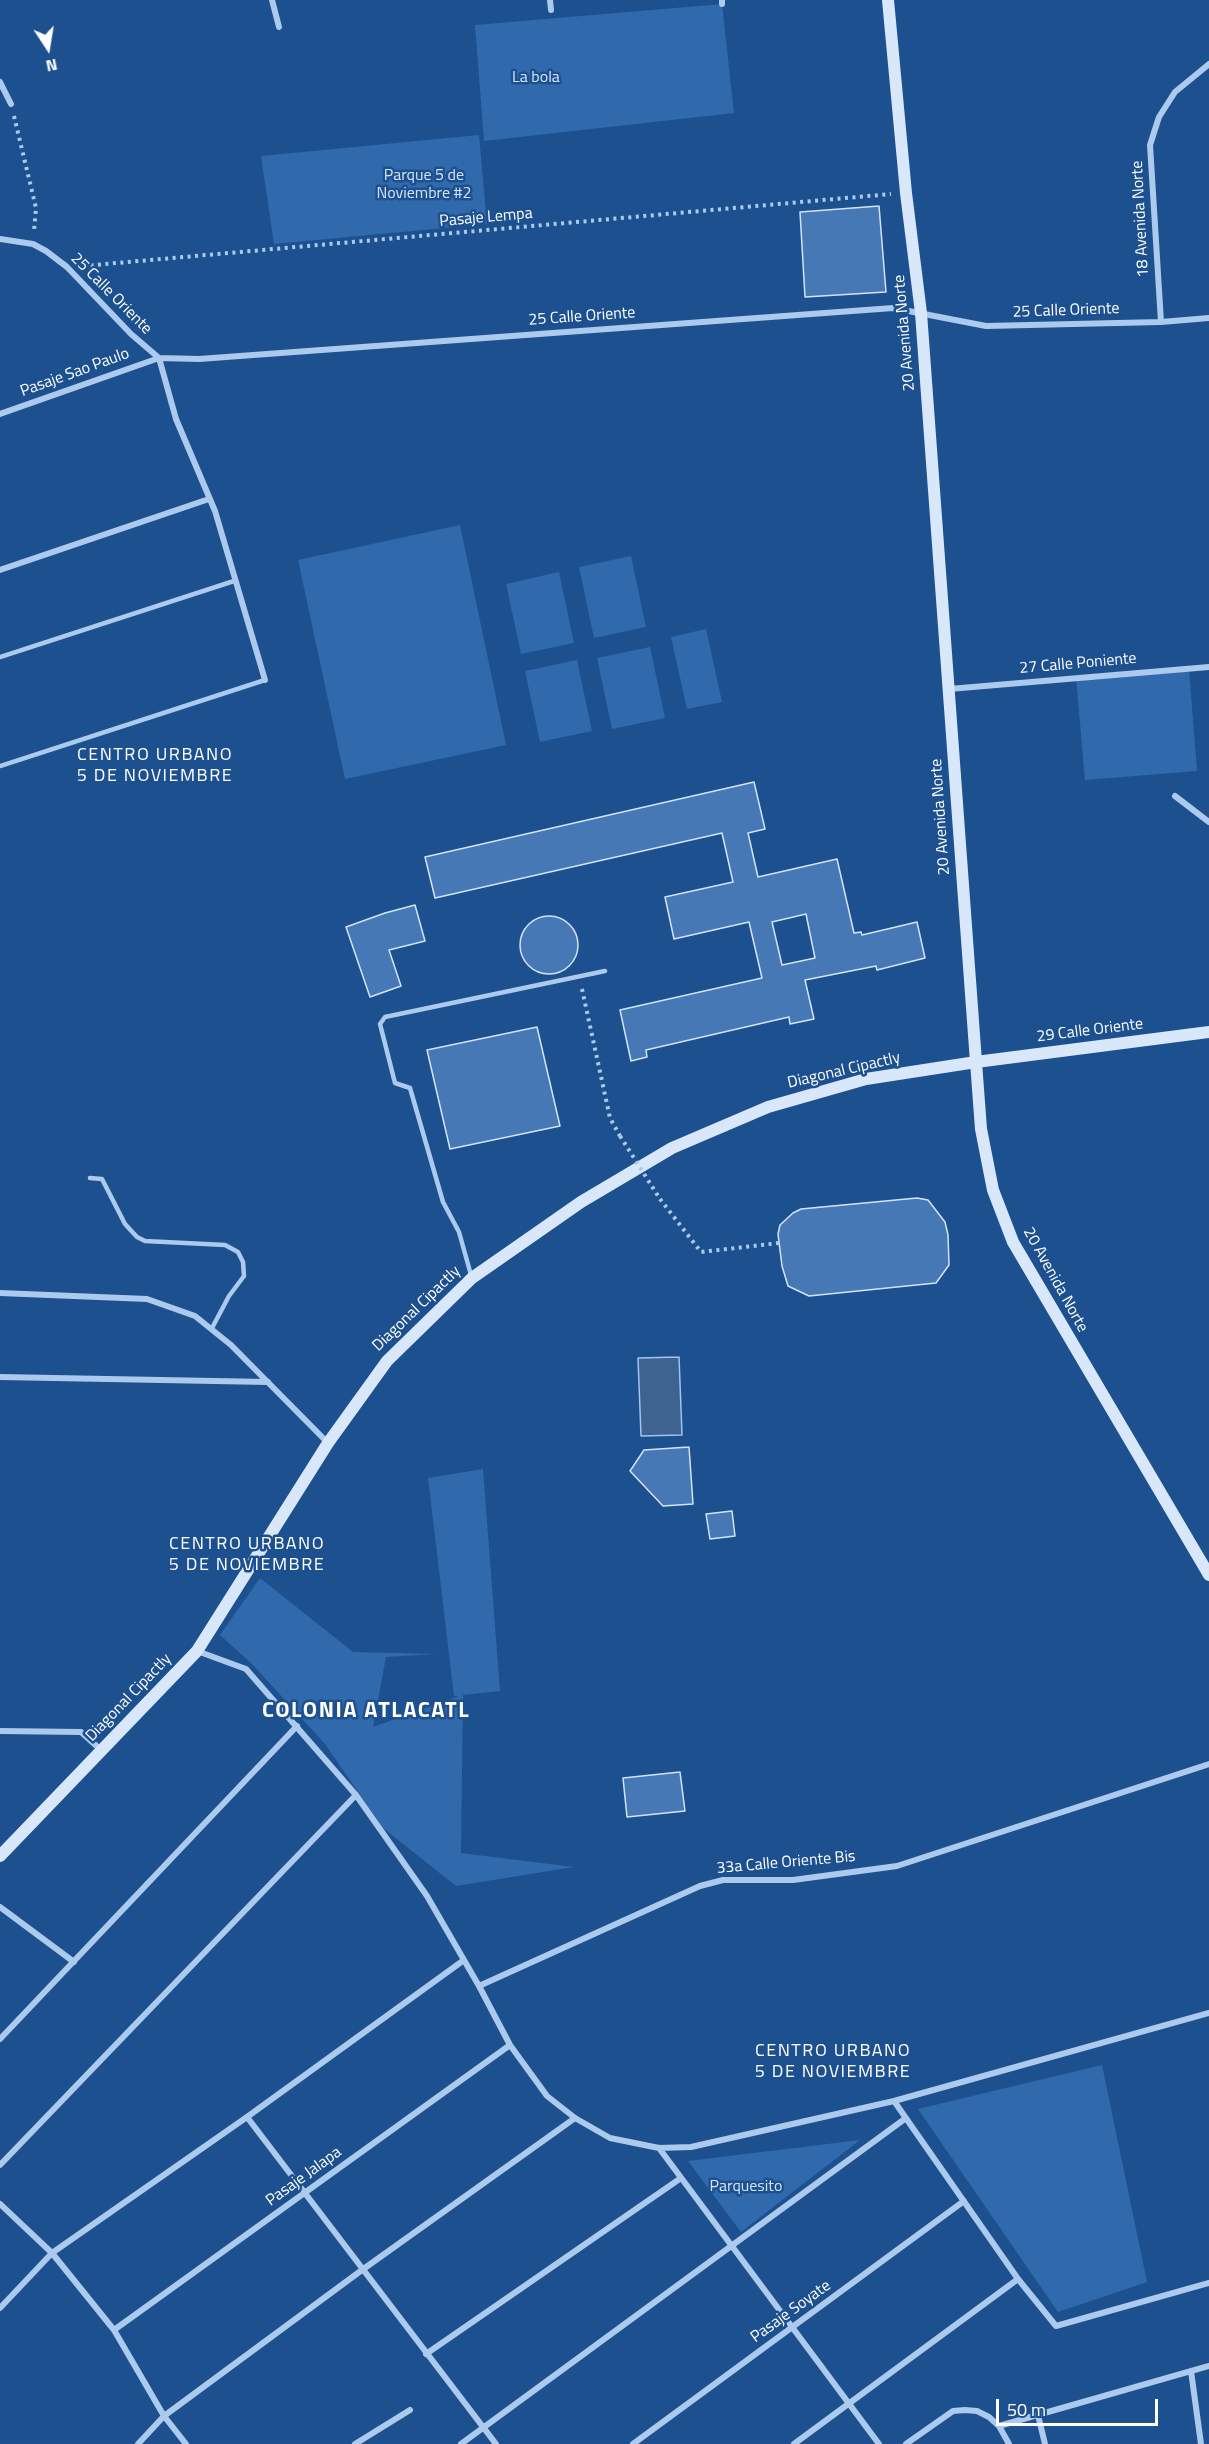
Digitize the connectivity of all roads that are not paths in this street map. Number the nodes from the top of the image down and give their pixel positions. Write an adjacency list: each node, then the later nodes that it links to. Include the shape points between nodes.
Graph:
1 (272, 0): 5 (street)
2 (550, 0): 4 (street)
3 (888, 0): 10 (street, 20 Avenida Norte)
4 (551, 10)
5 (279, 27)
6 (1209, 64): 12 (street, 18 Avenida Norte, via 1175,92 1159,117 1150,145)
7 (0, 82): 8 (street)
8 (11, 104)
9 (0, 239): 13 (street, 25 Calle Oriente, via 33,244 68,267 131,334)
10 (921, 313): 12 (street, 25 Calle Oriente, via 986,326); 13 (street, 25 Calle Oriente, via 893,308 210,358); 21 (street, 20 Avenida Norte)
11 (1209, 318): 12 (street, 25 Calle Oriente)
12 (1161, 322)
13 (159, 357): 14 (street, Pasaje Sao Paulo); 15 (street, via 176,419)
14 (0, 414)
15 (209, 499): 16 (street); 17 (street)
16 (0, 570)
17 (234, 581): 18 (lane); 20 (street)
18 (0, 657)
19 (1209, 667): 21 (street, 27 Calle Poniente)
20 (265, 680): 22 (lane)
21 (948, 689): 27 (street, 20 Avenida Norte)
22 (0, 766)
23 (1175, 796): 24 (street)
24 (1209, 822)
25 (605, 971): 29 (lane, via 385,1017 380,1024 395,1083 410,1088 443,1202 459,1232)
26 (1209, 1032): 27 (street, 29 Calle Oriente)
27 (976, 1062): 29 (street, Diagonal Cipactly, via 866,1079 746,1116 672,1148 581,1202); 35 (street, 20 Avenida Norte, via 981,1129 993,1190 1013,1242)
28 (90, 1178): 31 (lane, via 102,1179 125,1224 145,1241 225,1245 238,1252 244,1276)
29 (472, 1278): 34 (street, Diagonal Cipactly, via 387,1361)
30 (0, 1293): 31 (street, via 147,1299 195,1316)
31 (212, 1328): 33 (street)
32 (0, 1377): 33 (street)
33 (269, 1382): 34 (street)
34 (328, 1443): 36 (street, Diagonal Cipactly)
35 (1209, 1575)
36 (197, 1651): 37 (street, via 246,1669); 39 (street, Diagonal Cipactly)
37 (297, 1726): 41 (street); 45 (street)
38 (0, 1731): 39 (street, via 81,1732)
39 (101, 1750): 42 (street, Diagonal Cipactly)
40 (1209, 1764): 46 (street, 33a Calle Oriente Bis, via 897,1866 793,1880 723,1880 700,1886)
41 (356, 1796): 44 (street, via 427,1896); 55 (street)
42 (0, 1856)
43 (0, 1907): 45 (street)
44 (464, 1960): 46 (street); 51 (street)
45 (74, 1962): 48 (street)
46 (479, 1986): 49 (street)
47 (1209, 2013): 50 (street)
48 (0, 2040)
49 (510, 2045): 52 (street, via 547,2096); 57 (street, Pasaje Jalapa)
50 (894, 2101): 53 (street); 54 (street, via 691,2147)
51 (247, 2117): 57 (street); 61 (street)
52 (575, 2118): 54 (street, via 610,2138); 62 (street)
53 (906, 2118): 58 (street); 60 (street)
54 (659, 2148): 56 (street)
55 (0, 2165)
56 (681, 2178): 60 (street); 68 (street)
57 (304, 2193): 62 (street); 67 (street, Pasaje Jalapa)
58 (964, 2201): 63 (street); 66 (street, Pasaje Soyate)
59 (0, 2204): 61 (street)
60 (732, 2246): 66 (street); 76 (street)
61 (52, 2253): 65 (street); 67 (street)
62 (362, 2270): 68 (street); 74 (street)
63 (1018, 2279): 64 (street, via 1056,2326); 71 (street)
64 (1209, 2283)
65 (0, 2308)
66 (792, 2327): 71 (street); 82 (street, Pasaje Soyate)
67 (114, 2330): 74 (street)
68 (426, 2354): 76 (street)
69 (1209, 2366): 70 (street)
70 (1191, 2371): 73 (street); 88 (street)
71 (849, 2404): 83 (street); 84 (street)
72 (410, 2410): 79 (street)
73 (1038, 2415): 75 (street); 87 (street)
74 (164, 2416): 77 (street); 78 (street)
75 (999, 2426): 85 (street, via 977,2411 953,2411); 86 (street)
76 (483, 2428): 80 (street); 81 (street)
77 (138, 2444)
78 (186, 2444)
79 (355, 2444)
80 (461, 2444)
81 (496, 2444)
82 (633, 2444)
83 (794, 2444)
84 (879, 2444)
85 (906, 2444)
86 (1009, 2444)
87 (1045, 2444)
88 (1201, 2444)

